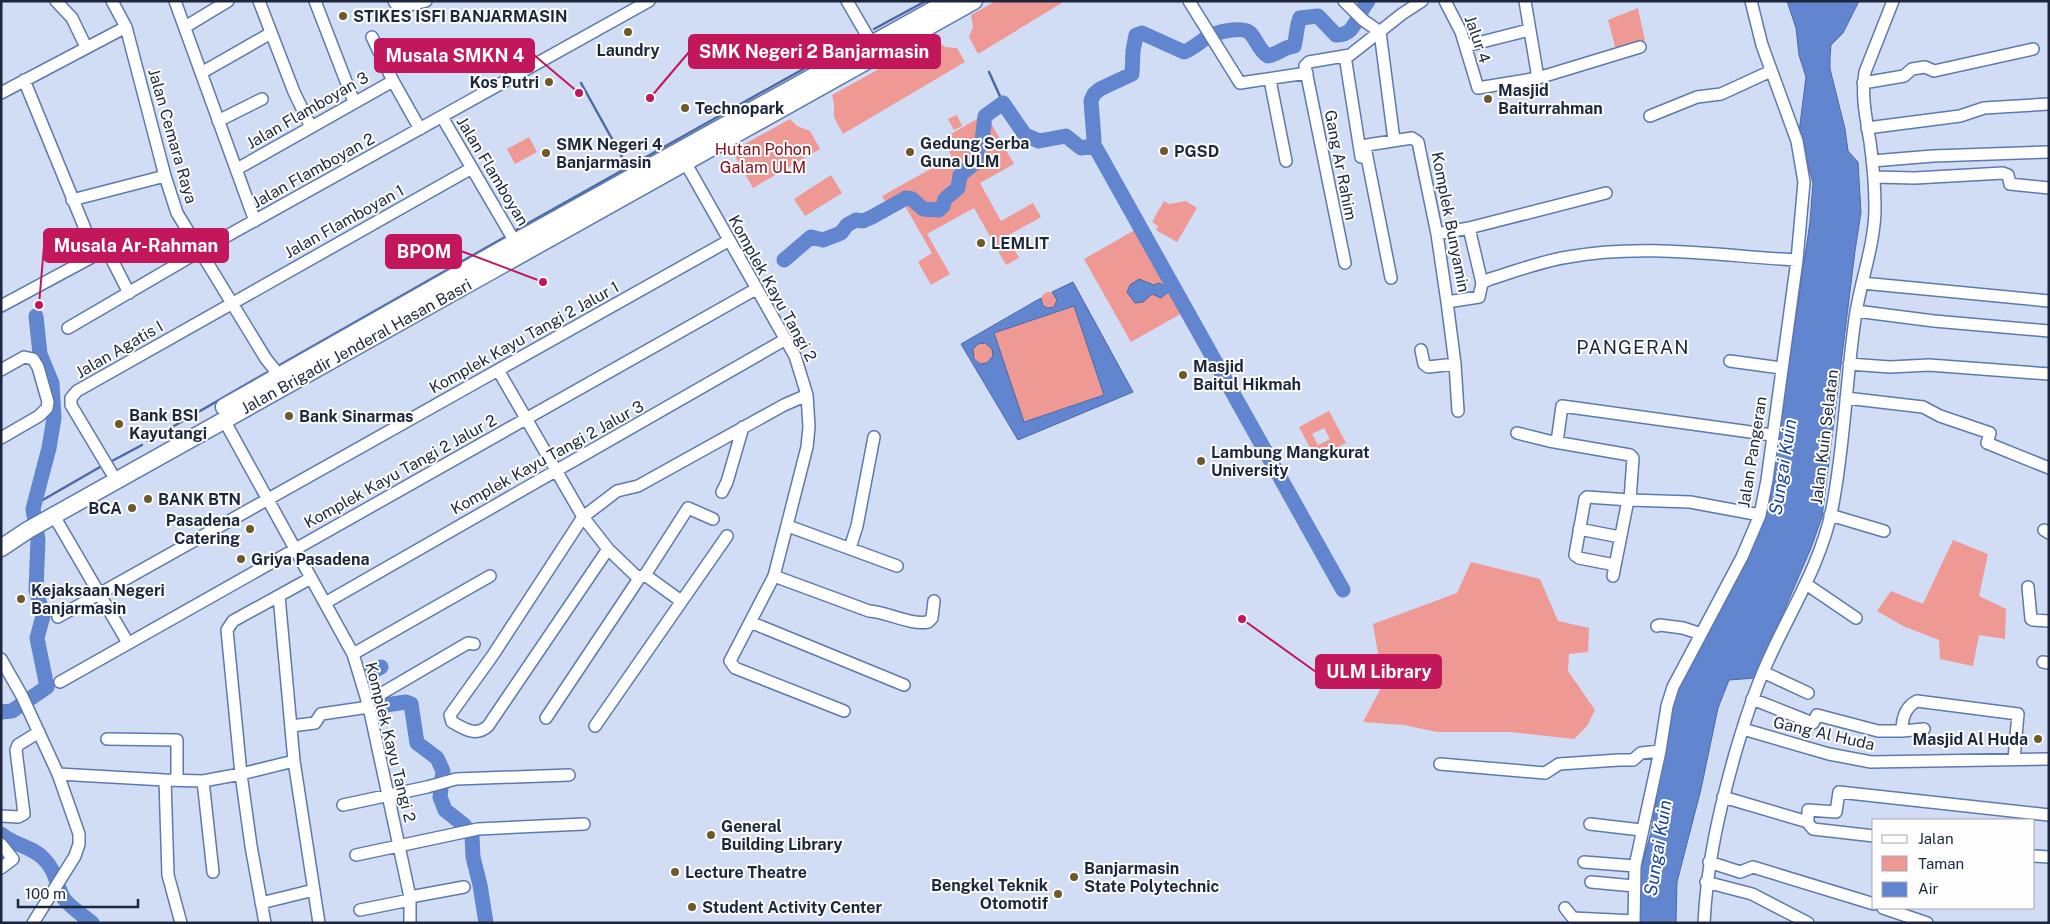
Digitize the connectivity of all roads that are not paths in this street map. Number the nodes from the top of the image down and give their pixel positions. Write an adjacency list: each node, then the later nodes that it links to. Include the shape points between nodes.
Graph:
1 (56, 1): 28 (street, via 72,18)
2 (112, 1): 21 (street, Jalan Cemara Raya)
3 (175, 1): 20 (street)
4 (228, 1): 20 (street)
5 (259, 1): 24 (street)
6 (315, 1): 42 (street)
7 (394, 1): 8 (street, via 402,7)
8 (426, 1)
9 (649, 1): 45 (street, Jalan Flamboyan 2)
10 (847, 1): 26 (street)
11 (949, 1): 26 (highway, Jalan Brigadir Jenderal Hasan Basri)
12 (974, 1): 54 (highway, Jalan Brigadir Jenderal Hasan Basri)
13 (1189, 1): 37 (street, via 1236,78 1242,83)
14 (1344, 1): 23 (street)
15 (1422, 1): 23 (street)
16 (1445, 1): 27 (street, Jalur 4)
17 (1525, 1): 22 (street)
18 (1752, 1): 32 (street, Jalan Pangeran)
19 (1892, 1): 39 (street, Jalan Kuin Selatan)
20 (185, 26): 33 (street)
21 (126, 27): 28 (street); 57 (street, Jalan Cemara Raya)
22 (1529, 30): 27 (street); 35 (street)
23 (1380, 32): 31 (street); 50 (street)
24 (271, 33): 33 (street); 47 (street)
25 (372, 37): 38 (street)
26 (872, 44): 67 (highway, Jalan Brigadir Jenderal Hasan Basri)
27 (1466, 46): 35 (street, Jalur 4, via 1478,88)
28 (86, 47): 36 (street)
29 (1640, 47): 35 (street)
30 (2033, 49): 39 (street, via 1934,71 1925,67 1912,69 1904,76)
31 (1345, 56): 34 (street, via 1306,63); 63 (street)
32 (1771, 71): 44 (street, via 1721,94 1696,97); 70 (street, Jalan Pangeran, via 1797,141 1803,170)
33 (201, 73): 46 (street)
34 (1307, 74): 37 (street); 71 (street, Gang Ar Rahim)
35 (1538, 78)
36 (24, 80): 40 (street); 61 (street)
37 (1270, 80): 52 (street)
38 (393, 81): 42 (street, Jalan Flamboyan 3); 49 (street)
39 (1863, 83): 48 (street, Jalan Kuin Selatan)
40 (1, 93)
41 (262, 99): 46 (street)
42 (354, 102): 47 (street, Jalan Flamboyan 3)
43 (2049, 104): 48 (street, via 1984,108 1960,116)
44 (1650, 116)
45 (442, 117): 49 (street, Jalan Flamboyan 2); 55 (street, Jalan Flamboyan)
46 (218, 121): 56 (street)
47 (311, 127): 56 (street, Jalan Flamboyan 3)
48 (1867, 128): 53 (street, Jalan Kuin Selatan)
49 (420, 129): 62 (street, Jalan Flamboyan 2)
50 (1394, 140): 65 (street, Komplek Bunyamin, via 1412,138 1418,142); 73 (street, via 1365,148)
51 (2049, 152): 53 (street)
52 (1286, 161)
53 (1872, 161): 58 (street, Jalan Kuin Selatan)
54 (685, 162): 66 (street, Komplek Kayu Tangi 2); 72 (highway, Jalan Brigadir Jenderal Hasan Basri)
55 (472, 168): 67 (street, Jalan Flamboyan); 79 (street, Jalan Flamboyan 1)
56 (237, 169): 62 (street)
57 (165, 176): 61 (street); 68 (street, Jalan Cemara Raya, via 177,213)
58 (1874, 176): 59 (street, via 1915,178 2003,172 2008,175 2010,184); 75 (street, Jalan Kuin Selatan, via 1874,220)
59 (2049, 188)
60 (1606, 193): 64 (street)
61 (72, 200): 69 (street)
62 (255, 221): 68 (street, Jalan Flamboyan 2)
63 (1374, 228)
64 (1469, 228): 65 (street); 74 (street)
65 (1438, 234): 80 (street, Komplek Bunyamin)
66 (728, 241): 76 (street, Komplek Kayu Tangi 2); 92 (street, Komplek Kayu Tangi 2 Jalur 1)
67 (516, 242): 72 (highway, Jalan Brigadir Jenderal Hasan Basri)
68 (200, 252): 77 (street, Jalan Flamboyan 2); 79 (street, Jalan Cemara Raya)
69 (95, 253): 77 (street, via 107,251); 81 (street)
70 (1797, 260): 74 (street, Komplek Bunyamin, via 1660,250 1594,253 1550,260); 90 (street, Jalan Pangeran)
71 (1345, 263)
72 (468, 276): 94 (highway, Jalan Brigadir Jenderal Hasan Basri)
73 (1391, 278)
74 (1482, 283): 80 (street, Komplek Bunyamin, via 1479,297)
75 (1862, 283): 78 (street); 82 (street, Jalan Kuin Selatan)
76 (756, 289): 85 (street, Komplek Kayu Tangi 2); 98 (street, Komplek Kayu Tangi 2 Jalur 2)
77 (129, 293): 83 (street, Jalan Flamboyan 2)
78 (2049, 301)
79 (232, 302): 94 (street, Jalan Cemara Raya, via 266,359); 109 (street, Jalan Agatis I, via 72,396 72,406)
80 (1447, 302): 88 (street)
81 (1, 306)
82 (1856, 311): 84 (street); 89 (street, Jalan Kuin Selatan)
83 (68, 328)
84 (2049, 331)
85 (786, 340): 95 (street, Komplek Kayu Tangi 2, via 796,356); 108 (street, Komplek Kayu Tangi 2 Jalur 3)
86 (1421, 350): 88 (street, via 1424,364 1428,366)
87 (1730, 361): 90 (street)
88 (1455, 364): 97 (street)
89 (1850, 364): 93 (street, via 1930,365); 96 (street, Jalan Kuin Selatan)
90 (1781, 368): 102 (street, Jalan Pangeran)
91 (1, 370): 104 (street, via 24,357 36,361 48,402 45,411)
92 (498, 370): 98 (street); 112 (street, Komplek Kayu Tangi 2 Jalur 1)
93 (2049, 374)
94 (283, 380): 99 (highway, Jalan Brigadir Jenderal Hasan Basri); 106 (highway, Jalan Brigadir Jenderal Hasan Basri)
95 (807, 395): 100 (street); 119 (street, Komplek Kayu Tangi 2, via 807,446)
96 (1846, 398): 107 (street, via 1923,407 1990,433 1987,443); 115 (street, Jalan Kuin Selatan)
97 (1458, 412)
98 (525, 419): 108 (street); 127 (street, Komplek Kayu Tangi 2 Jalur 2)
99 (224, 420): 106 (highway, Jalan Brigadir Jenderal Hasan Basri); 112 (street, Komplek Kayu Tangi 2)
100 (744, 427): 110 (street); 117 (street, via 638,486 617,491)
101 (1517, 433): 105 (street)
102 (1772, 435): 105 (street, via 1562,406); 114 (street, Jalan Pangeran)
103 (874, 437): 128 (street)
104 (1, 438)
105 (1557, 442): 113 (street, via 1632,456)
106 (140, 462): 109 (highway, Jalan Brigadir Jenderal Hasan Basri); 111 (highway, Jalan Brigadir Jenderal Hasan Basri)
107 (2049, 468)
108 (556, 471): 117 (street); 141 (street, Komplek Kayu Tangi 2 Jalur 3)
109 (111, 472): 111 (highway, Jalan Brigadir Jenderal Hasan Basri)
110 (722, 492)
111 (75, 499): 116 (highway, Jalan Brigadir Jenderal Hasan Basri)
112 (268, 499): 127 (street, Komplek Kayu Tangi 2); 137 (street, Komplek Kayu Tangi 2 Jalur 1)
113 (1629, 500): 114 (street, via 1690,502); 121 (street, via 1586,498); 125 (street)
114 (1760, 515): 147 (street, Jalan Pangeran, via 1742,557)
115 (1830, 515): 122 (street); 135 (street, Jalan Kuin Selatan)
116 (46, 517): 120 (highway, Jalan Brigadir Jenderal Hasan Basri); 137 (street)
117 (583, 517): 129 (street); 129 (street, via 493,655 456,705 450,715 452,722 474,733 482,732 488,726)
118 (713, 518): 132 (street, via 688,508)
119 (788, 526): 128 (street); 133 (street, Komplek Kayu Tangi 2)
120 (25, 527): 123 (highway, Jalan Brigadir Jenderal Hasan Basri); 126 (highway, Jalan Brigadir Jenderal Hasan Basri)
121 (1579, 529): 125 (street); 125 (street, via 1576,557 1614,570)
122 (1884, 531)
123 (1, 535)
124 (727, 536): 139 (street)
125 (1620, 537)
126 (1, 548)
127 (295, 548): 134 (street, Komplek Kayu Tangi 2); 148 (street, Komplek Kayu Tangi 2 Jalur 2)
128 (850, 548): 130 (street)
129 (608, 549): 132 (street)
130 (897, 566)
131 (490, 576): 150 (street)
132 (642, 576): 139 (street); 159 (street)
133 (774, 576): 140 (street, via 869,611 920,622 928,622 932,618); 145 (street, Komplek Kayu Tangi 2)
134 (311, 578): 138 (street); 141 (street, Komplek Kayu Tangi 2)
135 (1806, 584): 143 (street); 152 (street, Jalan Kuin Selatan)
136 (2028, 587): 144 (street, via 2031,619)
137 (99, 594): 142 (street, Komplek Kayu Tangi 2 Jalur 1); 148 (street)
138 (279, 596): 160 (street); 173 (street, via 233,621 226,630)
139 (681, 601): 161 (street)
140 (934, 601)
141 (325, 603): 150 (street, Komplek Kayu Tangi 2)
142 (58, 617)
143 (1856, 618)
144 (2049, 621)
145 (750, 622): 154 (street); 158 (street, Komplek Kayu Tangi 2, via 730,661 736,668)
146 (1657, 626): 147 (street, via 1683,628)
147 (1701, 634): 167 (street, Jalan Pangeran, via 1673,687)
148 (128, 643): 153 (street, Komplek Kayu Tangi 2 Jalur 2)
149 (474, 644): 157 (street, via 460,647)
150 (353, 654): 157 (street, Komplek Kayu Tangi 2)
151 (1, 659): 165 (street)
152 (1763, 672): 155 (street); 156 (street, Jalan Kuin Selatan)
153 (60, 682)
154 (904, 685)
155 (1808, 693)
156 (1752, 699): 162 (street, Jalan Kuin Selatan); 164 (street, via 1813,723 1817,715 1878,732)
157 (368, 705): 160 (street, via 321,714 315,723); 178 (street, Komplek Kayu Tangi 2)
158 (844, 711)
159 (546, 718)
160 (291, 726): 170 (street)
161 (594, 726)
162 (1743, 729): 168 (street, Gang Al Huda, via 1829,754 1871,762); 179 (street, Jalan Kuin Selatan)
163 (1924, 729): 164 (street)
164 (1902, 731): 168 (street, via 1902,718 1917,701 2018,714)
165 (39, 732): 172 (street); 182 (street, via 18,745 16,750 24,814)
166 (107, 739): 176 (street, via 177,740)
167 (1660, 751): 171 (street, via 1640,753 1634,760 1559,764 1545,773); 187 (street, Jalan Pangeran)
168 (2014, 759): 169 (street, Gang Al Huda)
169 (2049, 759)
170 (294, 761): 173 (street); 203 (street)
171 (1440, 764)
172 (58, 774): 175 (street); 211 (street, via 79,839 78,851)
173 (236, 775): 177 (street); 205 (street)
174 (569, 775): 178 (street, via 469,777)
175 (165, 780): 176 (street); 212 (street, via 168,874)
176 (177, 780): 177 (street)
177 (203, 781): 198 (street)
178 (388, 796): 180 (street); 190 (street, Komplek Kayu Tangi 2)
179 (1723, 797): 184 (street); 195 (street, Jalan Kuin Selatan)
180 (343, 805)
181 (2049, 815): 183 (street)
182 (1, 816)
183 (2010, 816): 184 (street, via 1839,792 1836,812 1808,810)
184 (1808, 822): 188 (street, via 1812,829)
185 (584, 824): 190 (street, via 478,829)
186 (1590, 824): 187 (street)
187 (1641, 830): 196 (street, Jalan Pangeran)
188 (1872, 836)
189 (1, 844): 197 (street, via 13,859)
190 (400, 846): 191 (street); 204 (street, Komplek Kayu Tangi 2)
191 (356, 855)
192 (2035, 856): 193 (street)
193 (2049, 857)
194 (1584, 862): 196 (street)
195 (1709, 862): 200 (street, Jalan Kuin Selatan); 206 (street, via 1740,872 1753,867)
196 (1635, 866): 201 (street, Jalan Pangeran)
197 (1, 868)
198 (213, 872)
199 (1591, 882): 201 (street)
200 (1706, 882): 216 (street, Jalan Kuin Selatan); 217 (street, via 1752,894)
201 (1634, 886): 210 (street, Jalan Pangeran)
202 (464, 887): 204 (street)
203 (314, 890): 205 (street); 214 (street)
204 (410, 898): 209 (street); 215 (street, Komplek Kayu Tangi 2)
205 (261, 903): 213 (street)
206 (1872, 903)
207 (1565, 908): 210 (street, via 1573,918)
208 (1886, 909): 218 (street)
209 (360, 910)
210 (1634, 922)
211 (33, 923)
212 (181, 923)
213 (265, 923)
214 (319, 923)
215 (410, 923)
216 (1704, 923)
217 (1808, 923)
218 (1927, 923)

